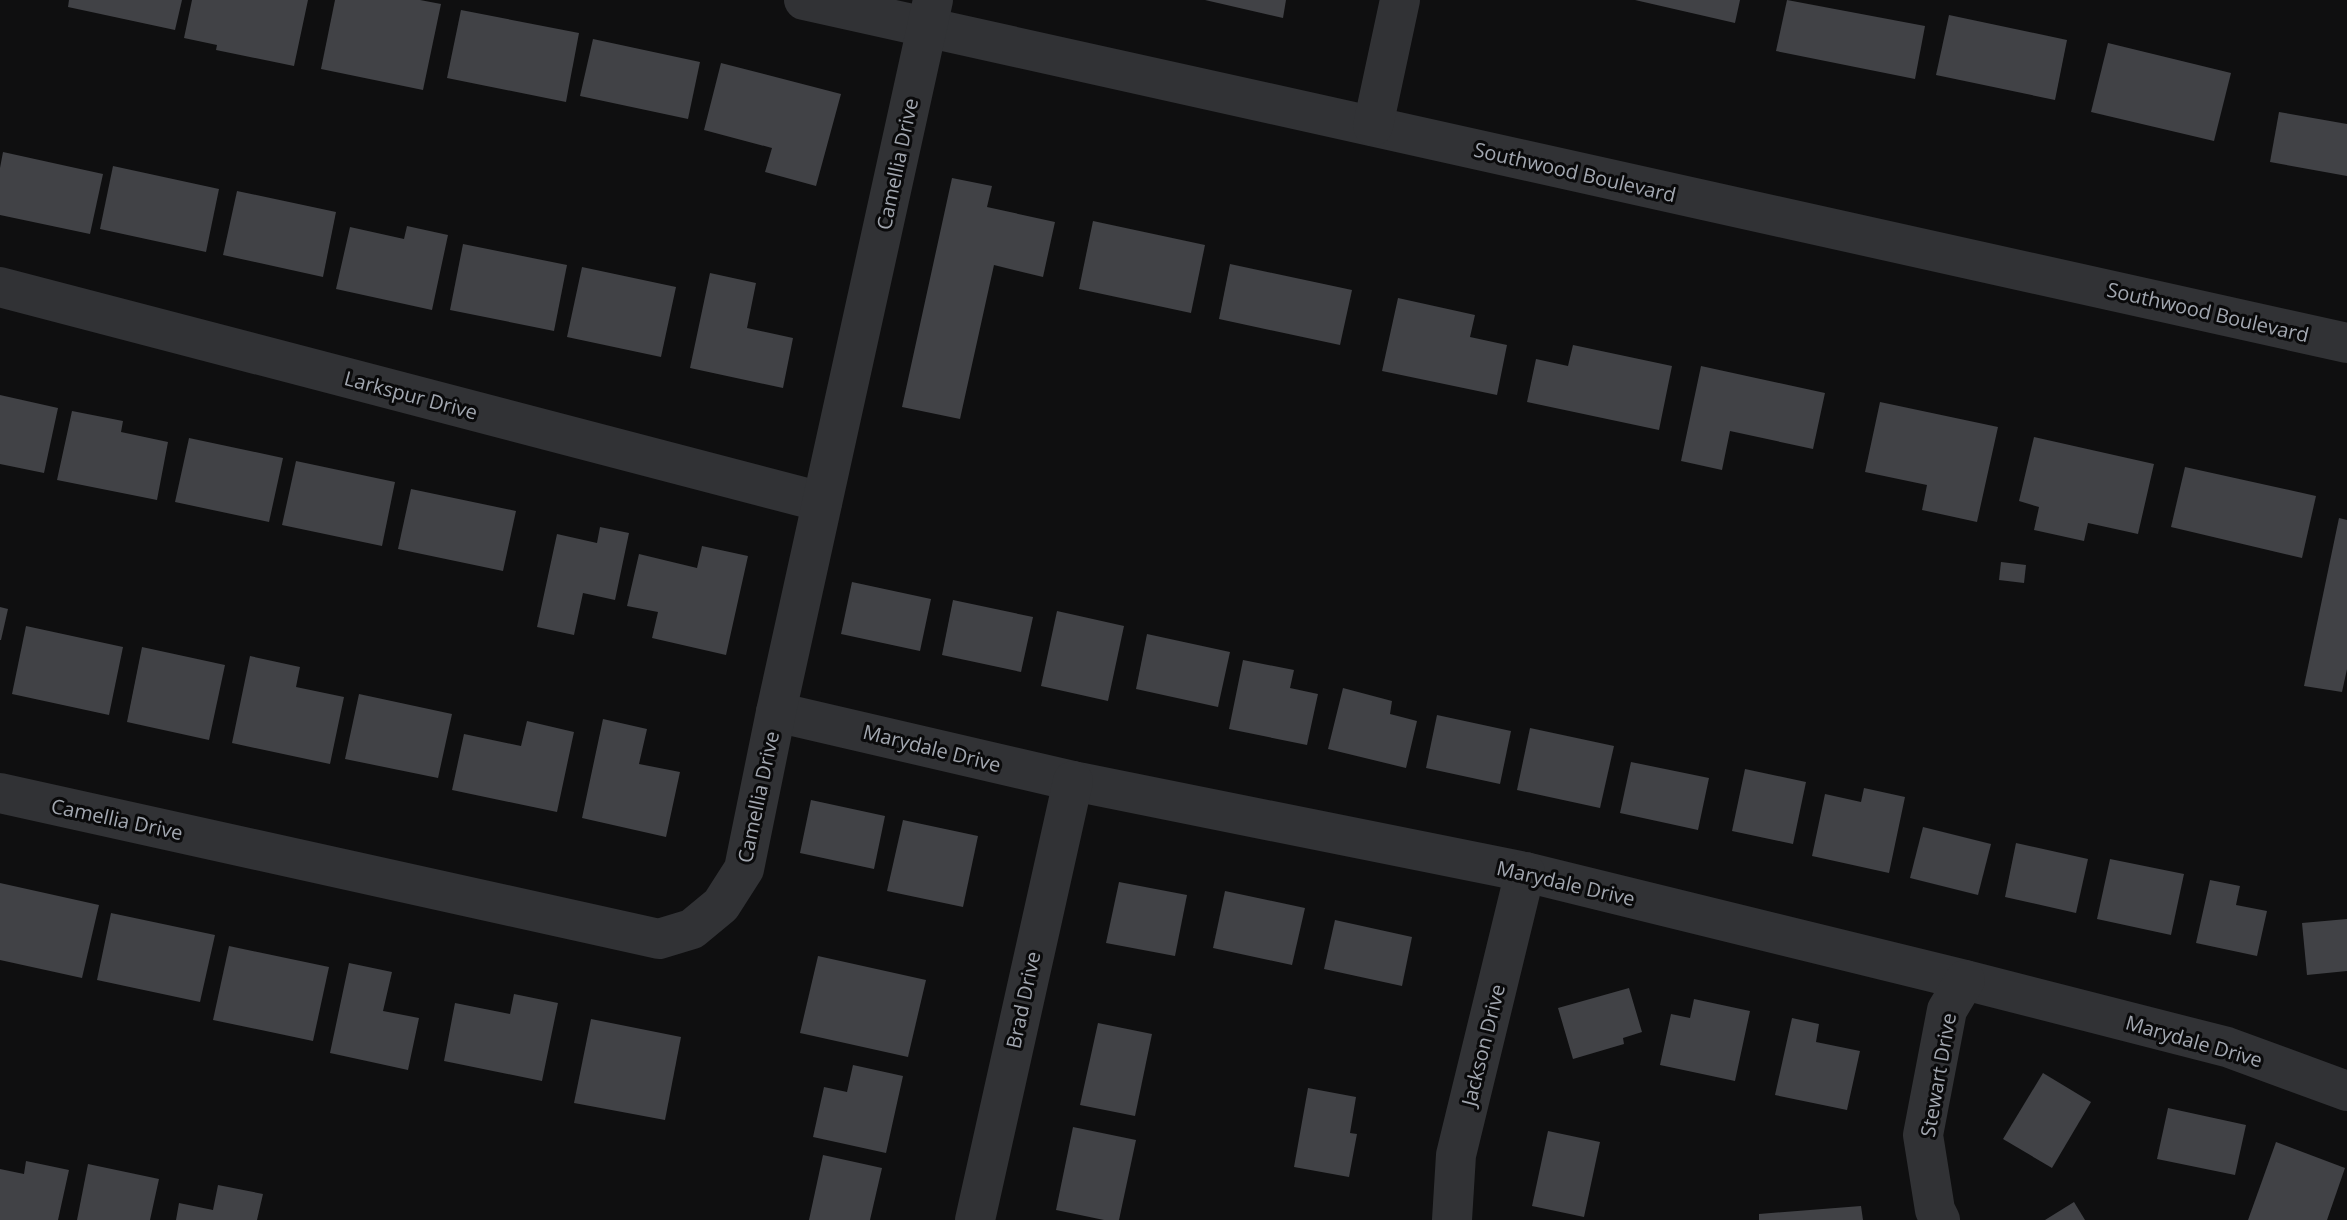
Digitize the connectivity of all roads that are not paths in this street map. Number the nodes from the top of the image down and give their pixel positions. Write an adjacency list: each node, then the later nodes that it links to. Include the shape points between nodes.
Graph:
1 (804, 0): 3 (street, Southwood Boulevard)
2 (1400, 0): 4 (street)
3 (930, 14): 4 (street, Southwood Boulevard); 7 (street, Camellia Drive)
4 (1373, 126): 6 (street, Southwood Boulevard)
5 (0, 287): 7 (street, Larkspur Drive)
6 (2347, 343)
7 (822, 502): 8 (street, Camellia Drive)
8 (776, 712): 9 (street, Marydale Drive); 10 (street, Camellia Drive, via 744,869 721,905 692,929 659,939)
9 (1073, 781): 11 (street, Marydale Drive); 14 (street, Brad Drive)
10 (0, 793)
11 (1525, 872): 12 (street, Marydale Drive); 15 (street, Jackson Drive, via 1456,1155)
12 (1965, 980): 13 (street, Marydale Drive, via 2227,1047); 16 (street, Stewart Drive, via 1947,1010 1923,1135)
13 (2347, 1091)
14 (975, 1220)
15 (1452, 1220)
16 (1940, 1220)

